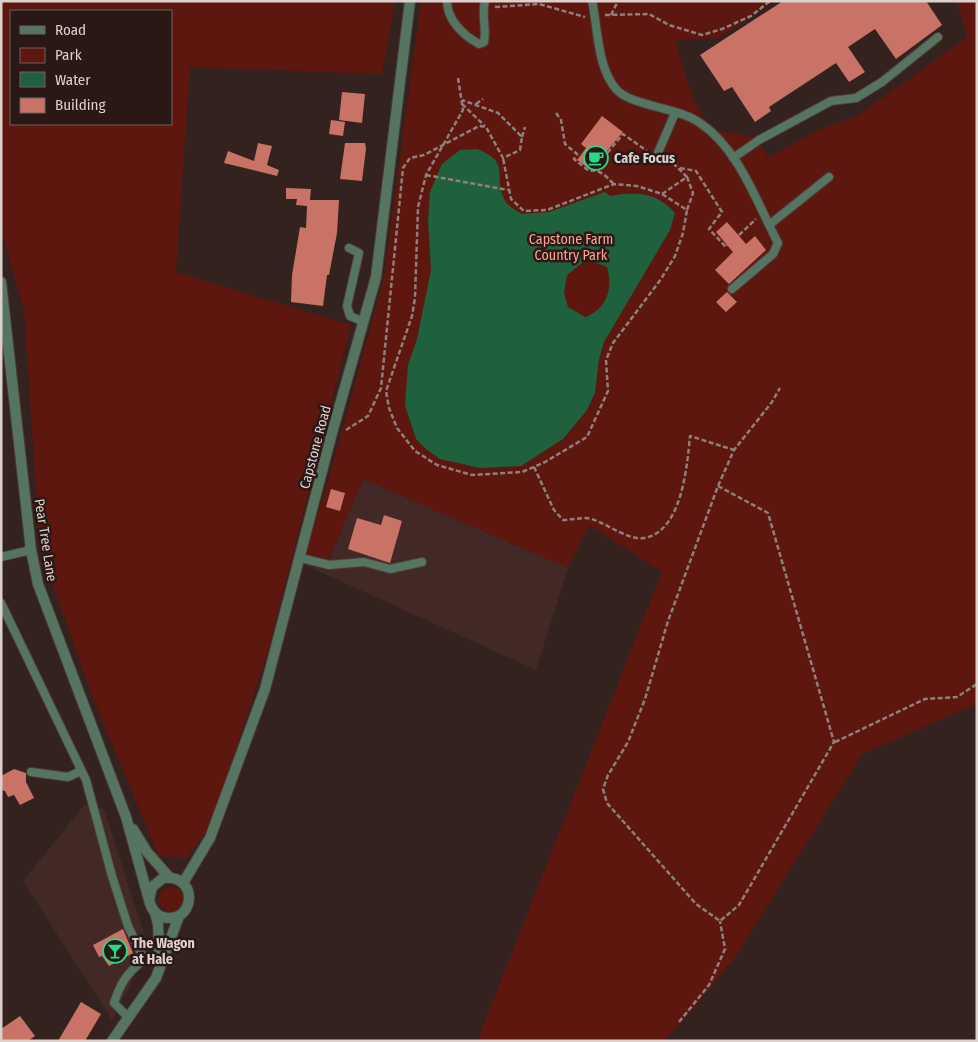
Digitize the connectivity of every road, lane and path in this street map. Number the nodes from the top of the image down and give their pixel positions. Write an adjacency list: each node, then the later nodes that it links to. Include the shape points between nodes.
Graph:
1 (410, 1): 39 (street, Capstone Road, via 376,277)
2 (447, 1): 6 (lane, via 450,18 479,44 484,42 486,34)
3 (592, 1): 8 (lane)
4 (618, 1): 7 (path)
5 (770, 1): 7 (path, via 751,16 702,35 669,25 649,14)
6 (484, 5): 8 (path, via 539,4 587,18)
7 (611, 15): 8 (path)
8 (595, 16): 15 (lane, via 605,70 616,90 634,100)
9 (938, 37): 22 (lane, via 882,82 856,98 831,101)
10 (458, 78): 12 (path)
11 (483, 99): 13 (path)
12 (462, 102): 13 (path); 16 (path); 19 (path, via 463,110)
13 (476, 104): 18 (path, via 498,114)
14 (556, 113): 24 (path, via 561,120 565,144 577,154 574,159 589,171)
15 (676, 113): 21 (lane); 22 (lane, via 699,122)
16 (486, 126): 19 (path, via 479,126); 20 (path)
17 (524, 127): 18 (path)
18 (522, 137): 20 (path, via 520,150)
19 (444, 144): 25 (path); 41 (path, via 424,155 410,158 403,168 381,388 368,416 351,428)
20 (504, 158): 29 (path)
21 (658, 158): 23 (path); 24 (path, via 623,134)
22 (733, 158): 32 (lane)
23 (678, 168): 26 (path); 35 (path, via 696,171 711,192 722,212 708,229)
24 (593, 170): 28 (path, via 603,173)
25 (426, 175): 29 (path); 43 (path, via 418,207 415,298 386,391 389,408 397,428 415,451 438,465 472,475 522,472)
26 (687, 177): 30 (path); 31 (path, via 693,193)
27 (829, 177): 33 (lane)
28 (614, 184): 29 (path, via 547,210 524,211 511,199); 30 (path, via 637,186)
29 (508, 190)
30 (662, 194): 31 (path)
31 (687, 210): 43 (path, via 675,256 613,342 606,360 608,391 587,437)
32 (763, 213): 33 (lane); 34 (path)
33 (769, 225): 38 (lane, via 778,243 773,254)
34 (739, 235)
35 (727, 245)
36 (349, 248): 39 (lane, via 359,254 347,306 350,316)
37 (1, 282): 45 (street, Pear Tree Lane)
38 (732, 289)
39 (364, 322): 41 (street, Capstone Road)
40 (780, 388): 42 (path)
41 (332, 434): 47 (street, Capstone Road)
42 (734, 450): 43 (path, via 690,436 677,506 666,527 644,538 624,534 586,518 563,520 554,510); 44 (path)
43 (534, 467)
44 (718, 486): 51 (path, via 768,513); 60 (path, via 668,621 645,699 628,742 603,789 606,803 696,904)
45 (31, 550): 46 (lane); 54 (street, Pear Tree Lane, via 38,584)
46 (1, 557)
47 (301, 558): 48 (lane, via 329,565 364,562 390,569); 56 (street, Capstone Road, via 262,698 210,838)
48 (422, 562)
49 (1, 603): 52 (lane)
50 (977, 684): 51 (path, via 956,697 925,699)
51 (834, 742): 60 (path, via 739,905)
52 (81, 771): 53 (lane, via 68,777); 62 (lane, via 128,926 143,957 121,982 114,1003)
53 (30, 772)
54 (126, 817): 55 (street, Pear Tree Lane, via 147,852); 57 (street, Pear Tree Lane)
55 (170, 878): 56 (street); 57 (street, via 152,887)
56 (183, 883): 59 (street, via 190,900)
57 (149, 900): 58 (street)
58 (155, 912): 59 (street, via 167,918); 61 (street)
59 (179, 916): 61 (street)
60 (720, 921): 63 (path, via 725,949 708,985)
61 (160, 967): 62 (street)
62 (129, 1018): 64 (street)
63 (678, 1022)
64 (112, 1041)

